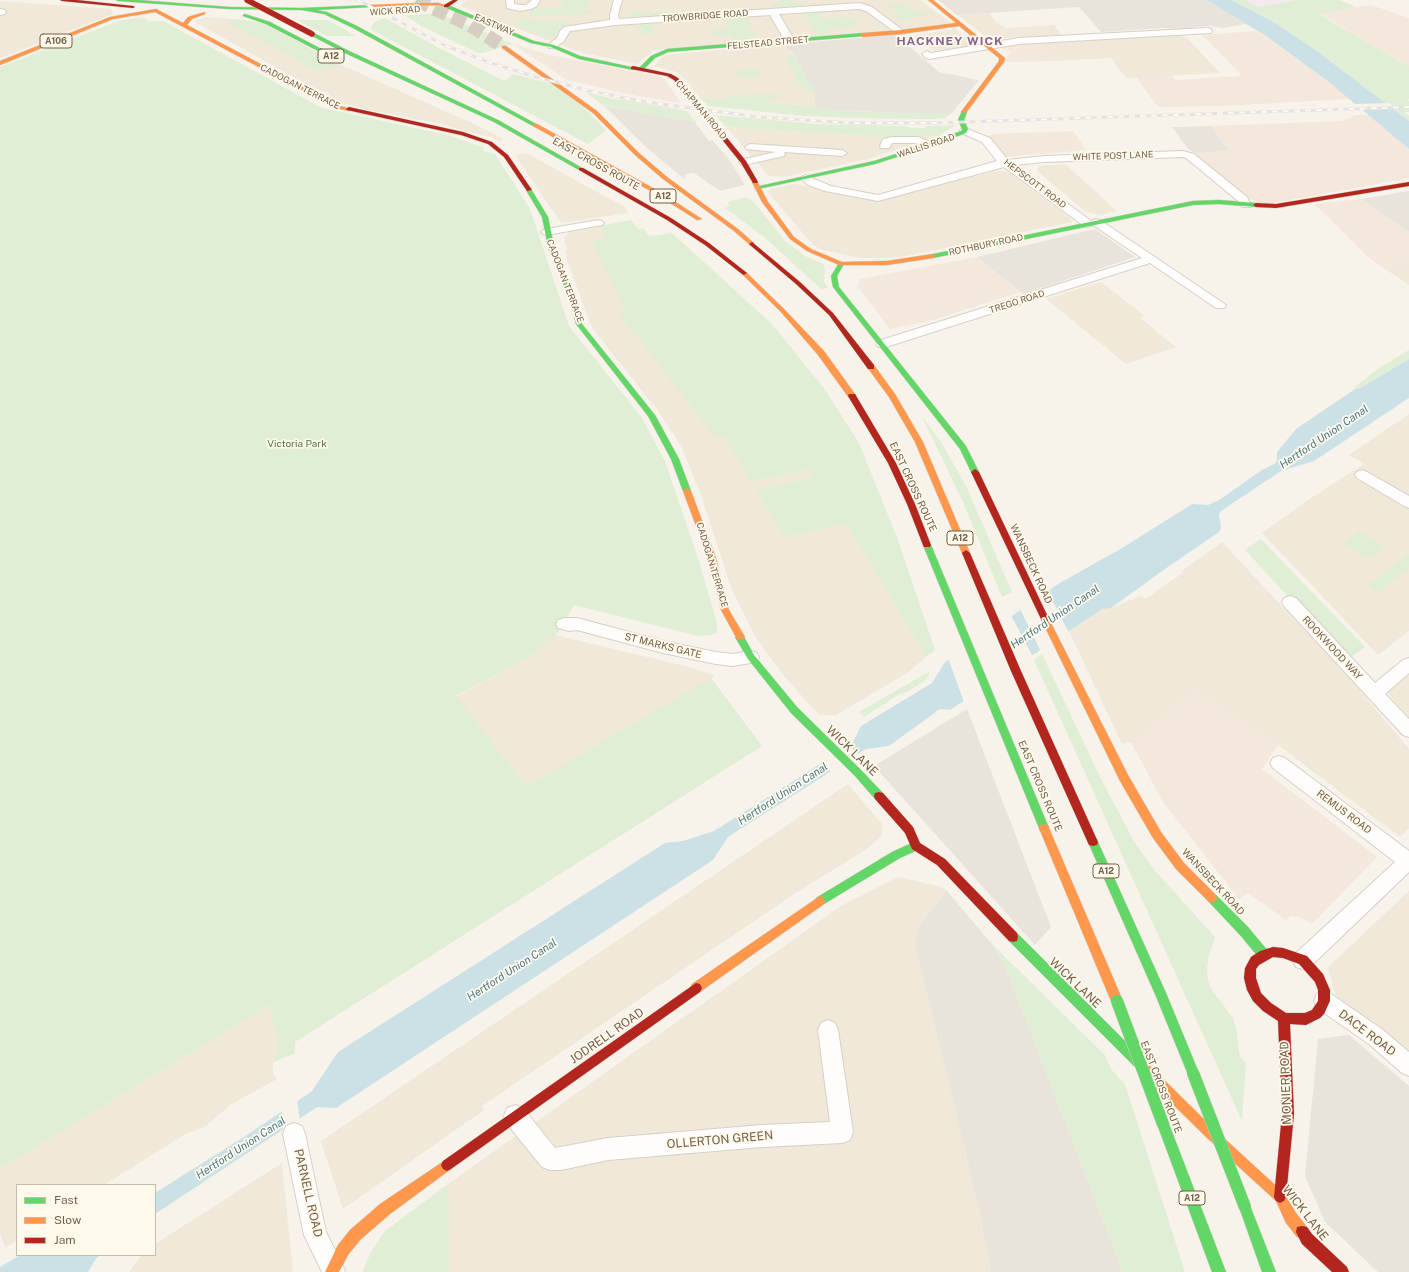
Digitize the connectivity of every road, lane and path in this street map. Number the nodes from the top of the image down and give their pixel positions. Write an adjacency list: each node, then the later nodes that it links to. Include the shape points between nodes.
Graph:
1 (62, 0): 8 (main road, WICK ROAD)
2 (247, 0): 42 (main road, EAST CROSS ROUTE / A12, bridge, via 347,52 496,121)
3 (456, 0): 9 (main road, A106)
4 (510, 0): 5 (street, via 510,6 520,8 534,4)
5 (536, 0)
6 (618, 0): 18 (street)
7 (930, 0): 19 (main road)
8 (119, 2): 10 (main road, WICK ROAD / A106); 11 (main road, WICK ROAD); 16 (main road, A106)
9 (446, 6): 10 (main road, WICK ROAD / A106, via 422,4); 17 (main road, WICK ROAD / A106); 24 (main road, EASTWAY, via 533,42)
10 (302, 9): 15 (main road, A106)
11 (155, 10): 13 (main road, WICK ROAD / A106); 16 (main road, A106); 20 (main road, CADOGAN TERRACE)
12 (773, 12): 18 (street, TROWBRIDGE ROAD, via 761,9); 22 (street, TROWBRIDGE ROAD, via 866,7); 23 (street)
13 (203, 13): 14 (main road, WICK ROAD / A106); 20 (main road, via 190,18)
14 (245, 15): 15 (main road, WICK ROAD / A106); 28 (main road, A12, via 268,23)
15 (331, 15): 17 (main road, WICK ROAD / A106); 17 (main road, A12)
16 (112, 18): 29 (main road, A106)
17 (365, 18): 47 (main road, A12, via 455,80 658,193)
18 (615, 22): 24 (street, TROWBRIDGE ROAD, via 564,31 561,39)
19 (960, 24): 22 (main road, FELSTEAD STREET); 26 (main road)
20 (184, 25): 48 (main road, CADOGAN TERRACE, via 338,107 463,134 490,143 506,156 538,203 545,218)
21 (1208, 31): 26 (street, via 1019,41)
22 (901, 32): 23 (main road, FELSTEAD STREET)
23 (790, 41): 30 (main road, FELSTEAD STREET, via 667,51 653,57)
24 (552, 46): 30 (main road, CHAPMAN ROAD, via 579,56)
25 (504, 47): 54 (main road, A12, via 565,88 595,112 665,178 767,254 831,314 892,396 919,442)
26 (990, 47): 27 (street, via 929,56); 32 (main road, WALLIS ROAD, via 1002,61 963,113 961,120)
27 (927, 54)
28 (333, 57)
29 (0, 63)
30 (642, 68): 38 (main road, CHAPMAN ROAD, via 669,74 676,79)
31 (423, 98): 42 (main road, A12, via 482,122)
32 (965, 131): 33 (main road, WALLIS ROAD); 39 (street, HEPSCOTT ROAD, via 986,140)
33 (929, 145): 34 (street, via 918,140 900,140 886,142); 40 (main road, WALLIS ROAD, via 875,162)
34 (885, 146)
35 (750, 147): 36 (street)
36 (807, 150): 37 (street); 38 (street)
37 (842, 153)
38 (744, 162): 43 (main road, CHAPMAN ROAD)
39 (1006, 164): 40 (street, WHITE POST LANE, via 998,164 878,198 829,189); 44 (street, WHITE POST LANE, via 1044,159 1186,154); 46 (street, HEPSCOTT ROAD)
40 (805, 178): 43 (main road, WALLIS ROAD)
41 (1409, 184): 44 (main road, via 1276,206)
42 (613, 186): 77 (main road, EAST CROSS ROUTE / A12, bridge, via 694,236 745,274 783,311 821,353 857,402 892,463 1117,1000)
43 (758, 187): 50 (main road, ROTHBURY ROAD, via 773,214 792,238 809,250)
44 (1246, 205): 46 (main road, ROTHBURY ROAD, via 1192,203)
45 (598, 223): 48 (street)
46 (1092, 223): 49 (street, HEPSCOTT ROAD); 50 (main road, ROTHBURY ROAD, via 904,261)
47 (707, 225)
48 (547, 232): 59 (main road, CADOGAN TERRACE, via 579,324 651,415 675,459 712,558 725,610)
49 (1152, 259): 51 (street, HEPSCOTT ROAD); 52 (street, TREGO ROAD)
50 (841, 264): 52 (main road, WANSBECK ROAD, via 834,276 836,286)
51 (1220, 306)
52 (882, 344): 67 (main road, WANSBECK ROAD, via 963,448 1124,778 1157,835 1180,866)
53 (911, 448): 54 (main road, A12)
54 (930, 473): 78 (main road, A12, bridge, via 1160,993)
55 (1362, 475): 56 (street)
56 (1409, 503)
57 (1290, 602): 61 (street, ROOKWOOD WAY)
58 (570, 621): 59 (street, ST MARKS GATE, via 663,647 716,658 732,660)
59 (751, 657): 62 (main road, CADOGAN TERRACE)
60 (1409, 664): 61 (street)
61 (1375, 693): 63 (street, ROOKWOOD WAY)
62 (794, 710): 65 (main road, WICK LANE, via 858,773 909,830)
63 (1409, 730)
64 (1279, 763): 66 (street, REMUS ROAD)
65 (916, 846): 73 (main road, JODRELL ROAD, via 896,855 813,905); 75 (main road, WICK LANE, via 941,862 1044,969)
66 (1408, 860): 68 (street)
67 (1264, 955): 68 (main road, via 1273,952 1283,953); 70 (main road, via 1255,961 1251,968 1253,990 1267,1007)
68 (1303, 960): 69 (main road, via 1319,978 1324,990)
69 (1324, 1001): 70 (main road, via 1320,1010 1306,1019); 72 (street, DACE ROAD, via 1376,1037)
70 (1284, 1018): 75 (main road, MONIER ROAD, via 1288,1106)
71 (828, 1030): 73 (street, OLLERTON GREEN, via 842,1132 608,1149 550,1159)
72 (1409, 1066)
73 (515, 1116): 76 (main road, JODRELL ROAD, via 370,1221 343,1250)
74 (294, 1134): 76 (street, PARNELL ROAD, via 315,1235)
75 (1280, 1197): 79 (main road, WICK LANE, via 1291,1218 1307,1239)
76 (333, 1271)
77 (1219, 1272)
78 (1269, 1272)
79 (1342, 1272)

